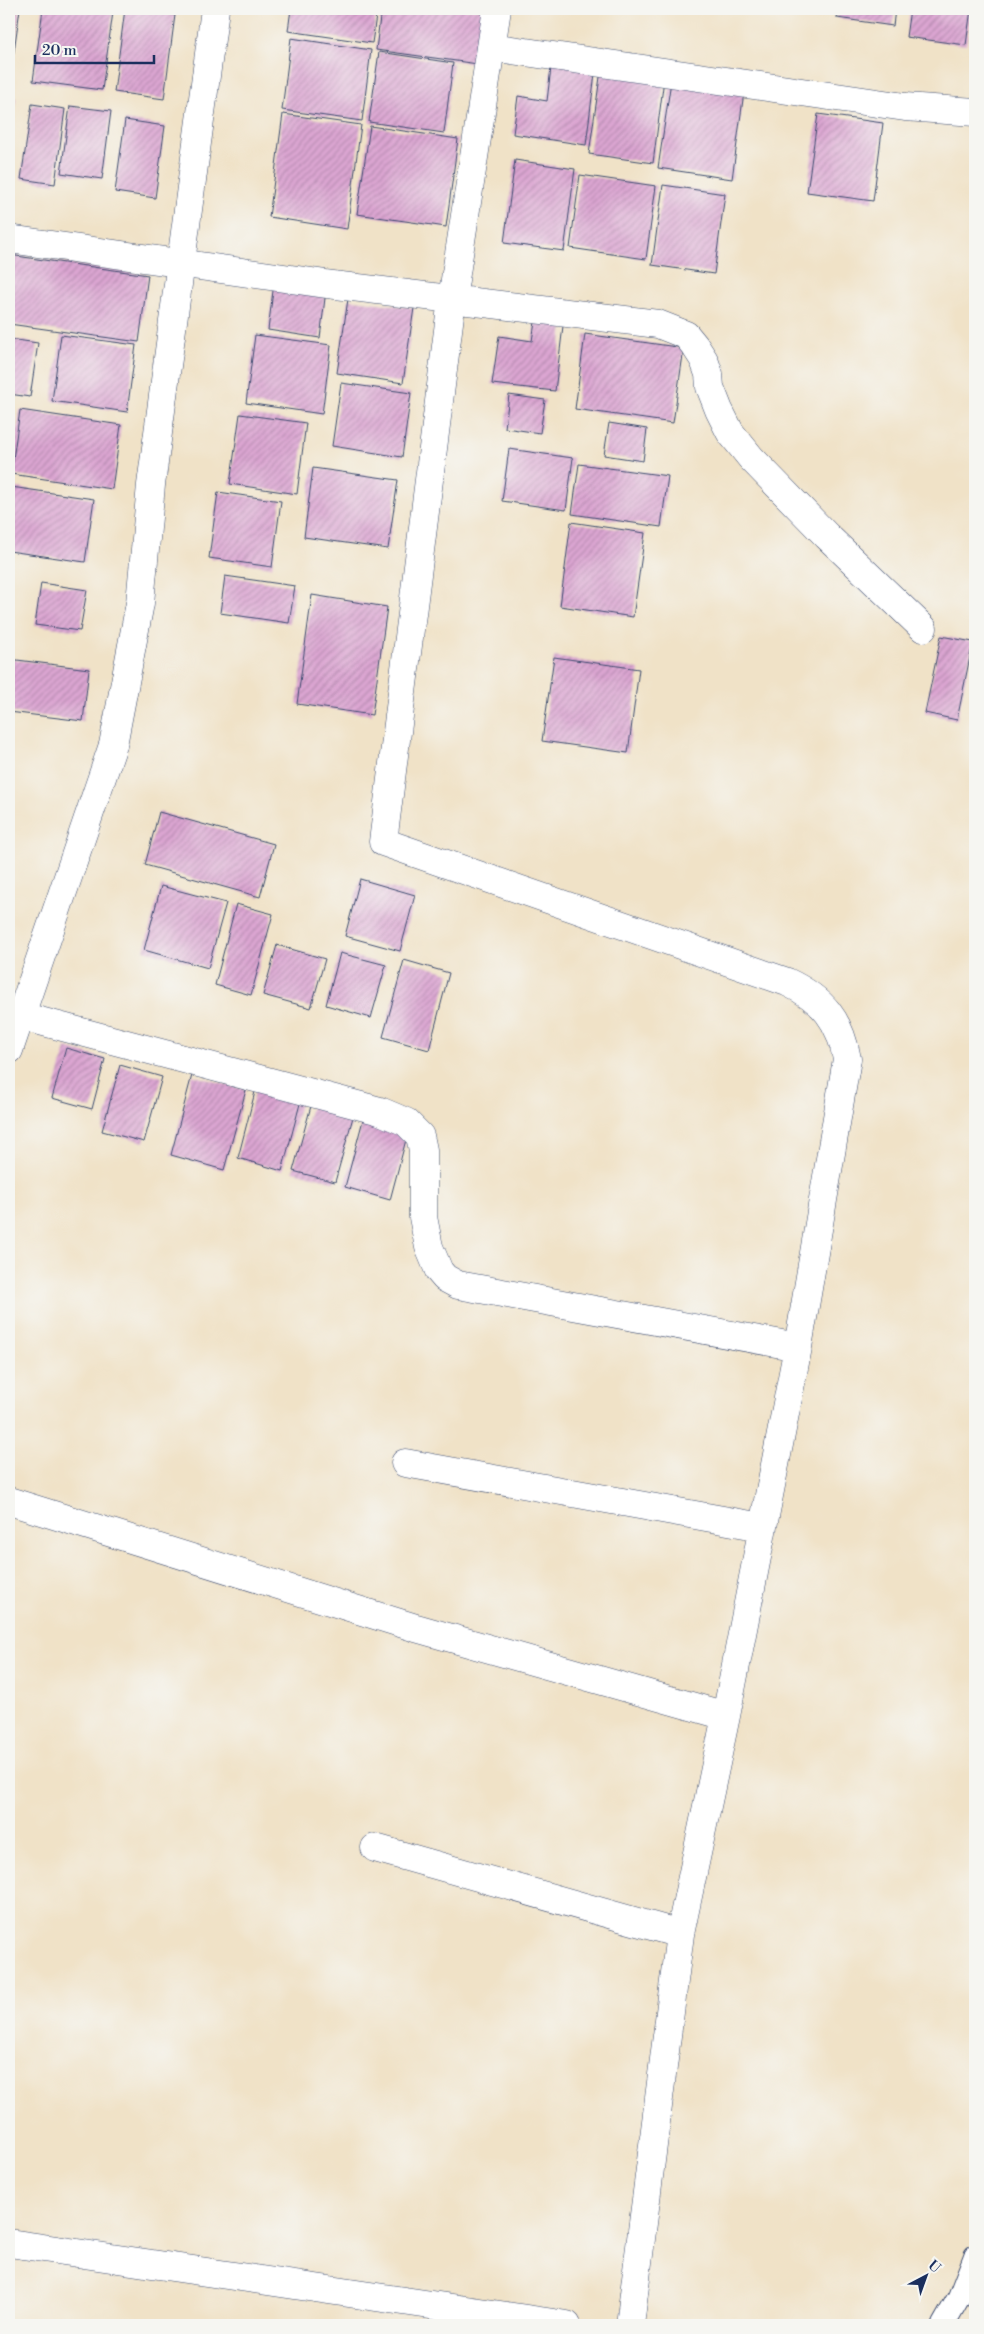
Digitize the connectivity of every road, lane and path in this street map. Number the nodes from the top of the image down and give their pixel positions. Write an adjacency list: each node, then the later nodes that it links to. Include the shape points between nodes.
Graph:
1 (215, 9): 6 (street)
2 (498, 9): 3 (street)
3 (491, 47): 4 (street, via 906,107); 7 (street)
4 (975, 112)
5 (9, 239): 6 (street)
6 (182, 265): 7 (street); 9 (street, via 151,484 140,603 113,744)
7 (452, 299): 8 (street, via 658,324 686,335 704,360 710,387 730,432 751,458); 11 (street, via 383,842 787,982 806,991 821,1004 843,1037 847,1059)
8 (923, 628)
9 (21, 1016): 10 (street); 11 (street, via 380,1111 406,1122 420,1136 423,1150 422,1217 433,1260 445,1278 458,1285)
10 (9, 1050)
11 (798, 1346): 14 (street)
12 (405, 1463): 14 (street)
13 (9, 1501): 15 (street, via 416,1628)
14 (762, 1527): 15 (street)
15 (726, 1716): 17 (street)
16 (375, 1848): 17 (street)
17 (680, 1934): 21 (street)
18 (9, 2243): 20 (street)
19 (975, 2256): 22 (lane, via 959,2297)
20 (567, 2325)
21 (630, 2325)
22 (943, 2325)

